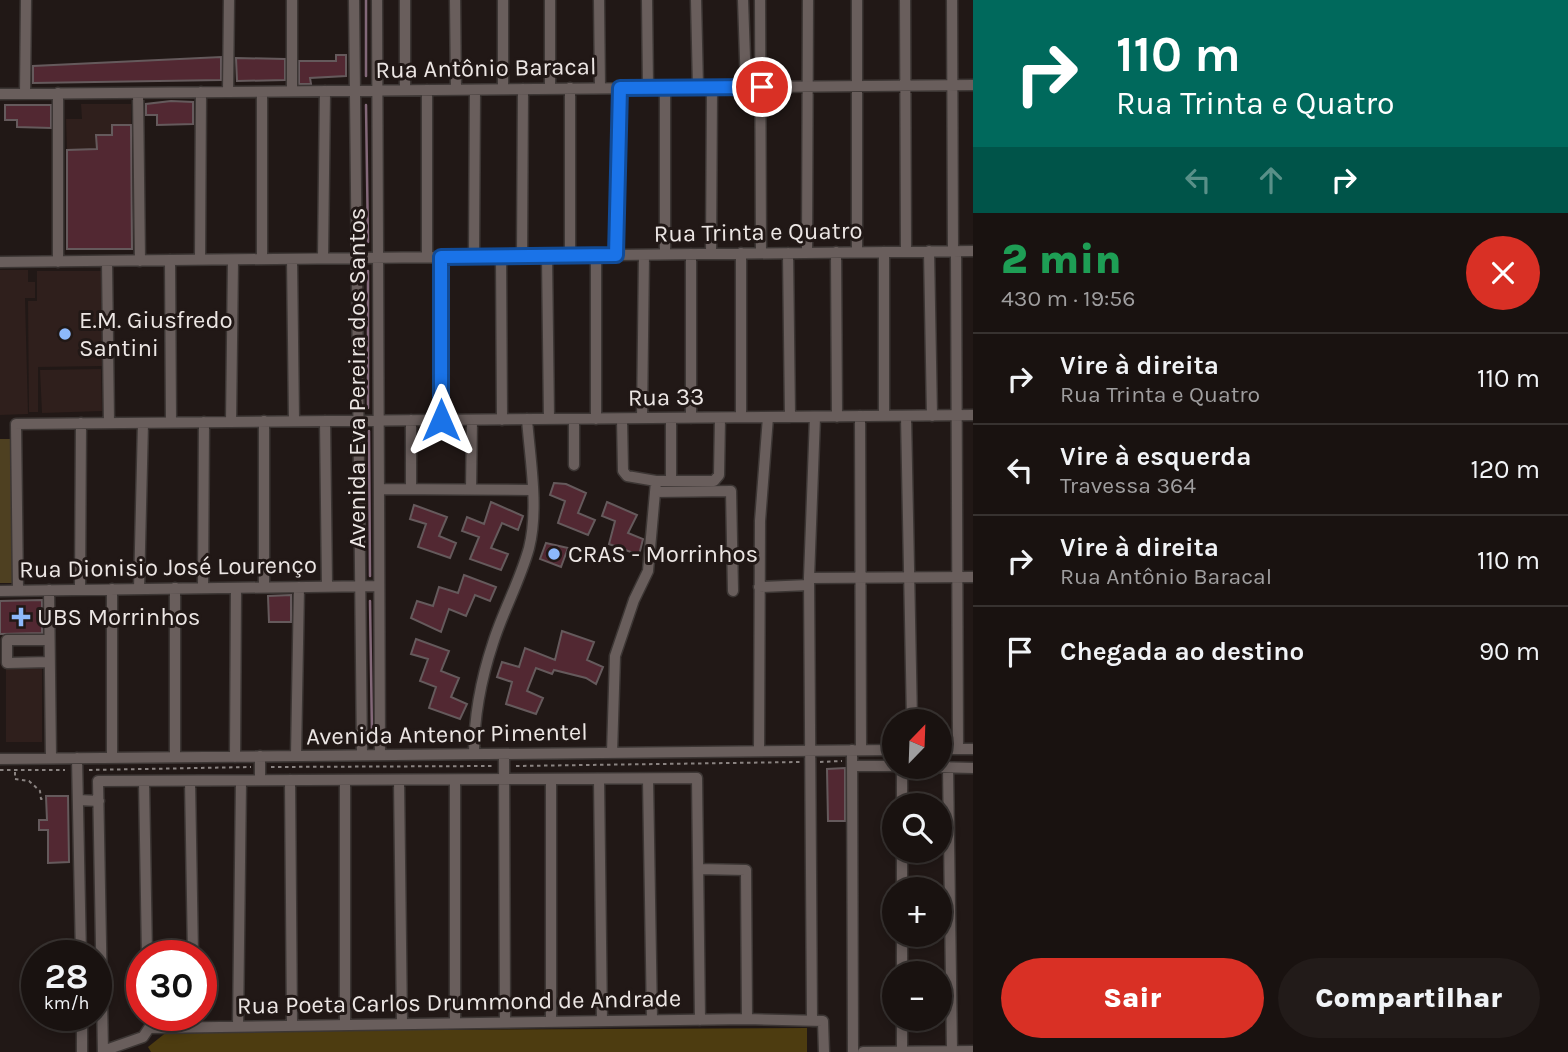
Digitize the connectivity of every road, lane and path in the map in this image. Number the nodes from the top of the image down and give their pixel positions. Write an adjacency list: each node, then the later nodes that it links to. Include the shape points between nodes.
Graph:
1 (26, 0): 50 (street)
2 (229, 0): 45 (street)
3 (292, 0): 41 (street)
4 (354, 0): 43 (street, Avenida Eva Pereira dos Santos)
5 (377, 0): 36 (street, Avenida Eva Pereira dos Santos)
6 (405, 0): 37 (street)
7 (455, 0): 39 (street)
8 (503, 0): 32 (street)
9 (550, 0): 34 (street)
10 (599, 0): 28 (street)
11 (647, 0): 30 (street)
12 (696, 0): 24 (street)
13 (743, 0): 26 (street)
14 (760, 0): 27 (street)
15 (808, 0): 22 (street)
16 (857, 0): 23 (street)
17 (905, 0): 19 (street)
18 (952, 0): 20 (street)
19 (905, 85): 20 (street, Rua Antônio Baracal); 23 (street, Rua Antônio Baracal); 51 (street)
20 (953, 85): 21 (street, Rua Antônio Baracal); 53 (street)
21 (973, 85)
22 (809, 86): 23 (street, Rua Antônio Baracal); 27 (street, Rua Antônio Baracal); 61 (street)
23 (857, 86): 56 (street)
24 (698, 87): 25 (street, Rua Antônio Baracal); 31 (street, Rua Antônio Baracal)
25 (712, 87): 26 (street, Rua Antônio Baracal); 65 (street)
26 (746, 87): 27 (street, Rua Antônio Baracal)
27 (762, 87): 59 (street)
28 (600, 88): 29 (street, Rua Antônio Baracal); 35 (street, Rua Antônio Baracal)
29 (620, 88): 30 (street, Rua Antônio Baracal); 67 (street)
30 (648, 88): 31 (street, Rua Antônio Baracal)
31 (665, 88): 63 (street)
32 (503, 89): 33 (street, Rua Antônio Baracal); 40 (street, Rua Antônio Baracal)
33 (523, 89): 34 (street, Rua Antônio Baracal); 69 (street)
34 (550, 89): 35 (street, Rua Antônio Baracal)
35 (570, 89): 71 (street)
36 (376, 90): 37 (street, Rua Antônio Baracal); 43 (street, Rua Antônio Baracal); 77 (street, Avenida Eva Pereira dos Santos)
37 (405, 90): 38 (street, Rua Antônio Baracal)
38 (427, 90): 39 (street, Rua Antônio Baracal); 72 (street)
39 (456, 90): 40 (street, Rua Antônio Baracal)
40 (475, 90): 74 (street)
41 (292, 91): 42 (street, Rua Antônio Baracal); 46 (street, Rua Antônio Baracal)
42 (325, 91): 43 (street, Rua Antônio Baracal); 75 (street)
43 (355, 91): 76 (street, Avenida Eva Pereira dos Santos)
44 (201, 92): 45 (street, Rua Antônio Baracal); 48 (street, Rua Antônio Baracal); 81 (street)
45 (228, 92): 46 (street, Rua Antônio Baracal)
46 (262, 92): 78 (street)
47 (58, 93): 48 (street, Rua Antônio Baracal); 50 (street, Rua Antônio Baracal); 85 (street)
48 (138, 93): 83 (street)
49 (0, 94): 50 (street, Rua Antônio Baracal)
50 (26, 94)
51 (906, 251): 52 (street, Rua Trinta e Quatro); 57 (street, Rua Trinta e Quatro)
52 (929, 251): 53 (street, Rua Trinta e Quatro); 92 (street)
53 (954, 251): 54 (street, Rua Trinta e Quatro); 93 (street)
54 (973, 251)
55 (836, 252): 56 (street, Rua Trinta e Quatro); 61 (street, Rua Trinta e Quatro); 88 (street)
56 (857, 252): 57 (street, Rua Trinta e Quatro)
57 (884, 252): 90 (street)
58 (741, 253): 59 (street, Rua Trinta e Quatro); 65 (street, Rua Trinta e Quatro); 94 (street)
59 (761, 253): 60 (street, Rua Trinta e Quatro)
60 (788, 253): 61 (street, Rua Trinta e Quatro); 96 (street)
61 (807, 253)
62 (644, 254): 63 (street, Rua Trinta e Quatro); 67 (street, Rua Trinta e Quatro); 99 (street)
63 (665, 254): 64 (street, Rua Trinta e Quatro)
64 (691, 254): 65 (street, Rua Trinta e Quatro); 101 (street)
65 (711, 254)
66 (596, 255): 67 (street, Rua Trinta e Quatro); 71 (street, Rua Trinta e Quatro); 107 (street)
67 (616, 255)
68 (501, 256): 69 (street, Rua Trinta e Quatro); 74 (street, Rua Trinta e Quatro); 103 (street)
69 (522, 256): 70 (street, Rua Trinta e Quatro)
70 (547, 256): 71 (street, Rua Trinta e Quatro); 105 (street)
71 (570, 256)
72 (428, 257): 73 (street, Rua Trinta e Quatro); 77 (street, Rua Trinta e Quatro)
73 (441, 257): 74 (street, Rua Trinta e Quatro); 109 (street)
74 (474, 257)
75 (323, 258): 76 (street, Rua Trinta e Quatro); 79 (street, Rua Trinta e Quatro)
76 (358, 258): 77 (street, Rua Trinta e Quatro); 114 (street, Avenida Eva Pereira dos Santos)
77 (376, 258): 115 (street, Avenida Eva Pereira dos Santos)
78 (262, 259): 79 (street, Rua Trinta e Quatro); 82 (street, Rua Trinta e Quatro)
79 (292, 259): 112 (street)
80 (170, 260): 81 (street, Rua Trinta e Quatro); 83 (street, Rua Trinta e Quatro); 116 (street)
81 (200, 260): 82 (street, Rua Trinta e Quatro)
82 (233, 260): 118 (street)
83 (140, 261): 86 (street, Rua Trinta e Quatro)
84 (0, 262): 85 (street, Rua Trinta e Quatro)
85 (58, 262): 86 (street, Rua Trinta e Quatro)
86 (107, 262): 120 (street)
87 (973, 415): 93 (street, Rua 33)
88 (837, 416): 89 (street, Rua 33); 97 (street, Rua 33)
89 (860, 416): 90 (street, Rua 33); 132 (street)
90 (884, 416): 91 (street, Rua 33)
91 (906, 416): 92 (street, Rua 33); 129 (street)
92 (932, 416): 93 (street, Rua 33)
93 (955, 416): 130 (street)
94 (741, 417): 95 (street, Rua 33); 102 (street, Rua 33)
95 (768, 417): 96 (street, Rua 33); 140 (street)
96 (790, 417): 97 (street, Rua 33)
97 (815, 417): 133 (street)
98 (622, 418): 99 (street, Rua 33); 107 (street, Rua 33); 124 (street, via 623,471 632,479)
99 (642, 418): 100 (street, Rua 33)
100 (671, 418): 101 (street, Rua 33); 123 (street)
101 (691, 418): 102 (street, Rua 33)
102 (720, 418): 123 (street, via 717,479)
103 (502, 419): 104 (street, Rua 33); 110 (street, Rua 33)
104 (527, 419): 105 (street, Rua 33); 128 (street)
105 (549, 419): 106 (street, Rua 33)
106 (574, 419): 107 (street, Rua 33); 122 (street)
107 (596, 419)
108 (411, 420): 109 (street, Rua 33); 115 (street, Rua 33); 126 (street)
109 (441, 420): 110 (street, Rua 33)
110 (472, 420): 127 (street)
111 (264, 421): 112 (street, Rua 33); 118 (street, Rua 33); 138 (street)
112 (293, 421): 113 (street, Rua 33)
113 (325, 421): 114 (street, Rua 33); 134 (street)
114 (359, 421): 115 (street, Rua 33); 135 (street, Avenida Eva Pereira dos Santos)
115 (378, 421): 125 (street, Avenida Eva Pereira dos Santos)
116 (171, 422): 117 (street, Rua 33); 121 (street, Rua 33)
117 (204, 422): 118 (street, Rua 33); 142 (street)
118 (231, 422)
119 (81, 423): 120 (street, Rua 33); 146 (street, Rua 33, via 16,424); 148 (street)
120 (109, 423): 121 (street, Rua 33)
121 (143, 423): 145 (street)
122 (574, 465)
123 (671, 481): 124 (street)
124 (656, 486): 143 (street, via 731,491); 158 (street, via 648,571 615,656)
125 (379, 489): 126 (street); 136 (street, Avenida Eva Pereira dos Santos)
126 (411, 489): 127 (street)
127 (471, 489): 128 (street)
128 (531, 490): 159 (street, via 529,548 493,643 477,715)
129 (909, 577): 130 (street); 132 (street); 152 (street)
130 (959, 577): 131 (street); 154 (street)
131 (973, 577)
132 (860, 578): 133 (street); 167 (street)
133 (809, 581): 140 (street); 164 (street)
134 (327, 586): 135 (street, Rua Dionisio José Lourenço); 139 (street, Rua Dionisio José Lourenço)
135 (361, 586): 136 (street, Rua Dionisio José Lourenço); 161 (street, Avenida Eva Pereira dos Santos)
136 (379, 586): 162 (street, Avenida Eva Pereira dos Santos)
137 (236, 587): 138 (street, Rua Dionisio José Lourenço); 142 (street, Rua Dionisio José Lourenço); 166 (street)
138 (264, 587): 139 (street, Rua Dionisio José Lourenço)
139 (299, 587): 163 (street)
140 (759, 587): 156 (street)
141 (175, 588): 142 (street, Rua Dionisio José Lourenço); 145 (street, Rua Dionisio José Lourenço); 165 (street)
142 (203, 588)
143 (733, 588)
144 (112, 589): 145 (street, Rua Dionisio José Lourenço); 148 (street, Rua Dionisio José Lourenço); 169 (street)
145 (139, 589)
146 (18, 590): 147 (street, Rua Dionisio José Lourenço); 149 (street, Rua Dionisio José Lourenço)
147 (49, 590): 148 (street, Rua Dionisio José Lourenço); 150 (street)
148 (80, 590)
149 (0, 591)
150 (49, 640): 151 (street); 151 (street, via 7,640 7,663)
151 (49, 662): 168 (street)
152 (912, 709)
153 (952, 749): 154 (street)
154 (958, 749): 155 (street)
155 (973, 749)
156 (759, 751): 158 (street, Avenida Antenor Pimentel); 164 (street, Avenida Antenor Pimentel)
157 (882, 752): 167 (street, Avenida Antenor Pimentel)
158 (612, 753): 160 (street, Avenida Antenor Pimentel)
159 (474, 754): 160 (street, Avenida Antenor Pimentel); 162 (street, Avenida Antenor Pimentel)
160 (504, 754): 174 (street)
161 (362, 755): 162 (street, Avenida Antenor Pimentel); 163 (street, Avenida Antenor Pimentel)
162 (380, 755)
163 (296, 756): 171 (street, Avenida Antenor Pimentel)
164 (811, 756): 167 (street, Avenida Antenor Pimentel); 167 (path); 174 (path); 203 (street)
165 (175, 757): 166 (street, Avenida Antenor Pimentel); 169 (street, Avenida Antenor Pimentel)
166 (235, 757): 171 (street, Avenida Antenor Pimentel)
167 (854, 757): 172 (street); 221 (street)
168 (51, 758): 170 (street, Avenida Antenor Pimentel); 173 (street, Avenida Antenor Pimentel)
169 (112, 758): 173 (street, Avenida Antenor Pimentel)
170 (0, 759)
171 (260, 762): 173 (path); 174 (path); 185 (street)
172 (882, 763)
173 (77, 764): 177 (path); 193 (street)
174 (503, 766): 179 (street)
175 (952, 767): 176 (street)
176 (973, 768)
177 (15, 770): 178 (path); 192 (path, via 15,779 29,781)
178 (0, 771)
179 (503, 779): 180 (street); 189 (street); 204 (street)
180 (551, 779): 181 (street); 205 (street)
181 (599, 779): 182 (street); 202 (street)
182 (648, 779): 195 (street, via 697,778); 200 (street)
183 (948, 779): 215 (street)
184 (241, 780): 185 (street); 191 (street); 210 (street)
185 (260, 780): 186 (street)
186 (290, 780): 187 (street); 211 (street)
187 (345, 780): 188 (street); 208 (street)
188 (399, 780): 189 (street); 207 (street)
189 (455, 780): 206 (street)
190 (144, 781): 191 (street); 194 (street, via 98,781); 197 (street)
191 (190, 781): 198 (street)
192 (44, 799)
193 (78, 800): 194 (street); 196 (street)
194 (99, 801): 216 (street)
195 (698, 869): 199 (street, via 746,870); 201 (street)
196 (81, 940)
197 (148, 940)
198 (193, 940)
199 (747, 1019): 201 (street, Rua Poeta Carlos Drummond de Andrade); 203 (street, Rua Poeta Carlos Drummond de Andrade)
200 (652, 1020): 201 (street, Rua Poeta Carlos Drummond de Andrade); 202 (street, Rua Poeta Carlos Drummond de Andrade)
201 (700, 1020)
202 (602, 1021): 205 (street, Rua Poeta Carlos Drummond de Andrade)
203 (811, 1021): 220 (street, Rua Poeta Carlos Drummond de Andrade, via 823,1021)
204 (505, 1022): 205 (street, Rua Poeta Carlos Drummond de Andrade); 206 (street, Rua Poeta Carlos Drummond de Andrade)
205 (551, 1022)
206 (455, 1023): 207 (street, Rua Poeta Carlos Drummond de Andrade)
207 (402, 1024): 208 (street, Rua Poeta Carlos Drummond de Andrade)
208 (345, 1025): 211 (street, Rua Poeta Carlos Drummond de Andrade)
209 (217, 1026): 210 (street, Rua Poeta Carlos Drummond de Andrade)
210 (238, 1026): 211 (street, Rua Poeta Carlos Drummond de Andrade)
211 (292, 1026)
212 (82, 1031): 219 (street)
213 (147, 1031): 216 (street, Rua Poeta Carlos Drummond de Andrade, via 143,1037)
214 (902, 1031): 217 (street)
215 (952, 1050): 217 (street); 218 (street)
216 (103, 1051)
217 (902, 1051): 222 (street)
218 (973, 1051)
219 (82, 1052)
220 (824, 1052)
221 (853, 1052)
222 (863, 1052)

